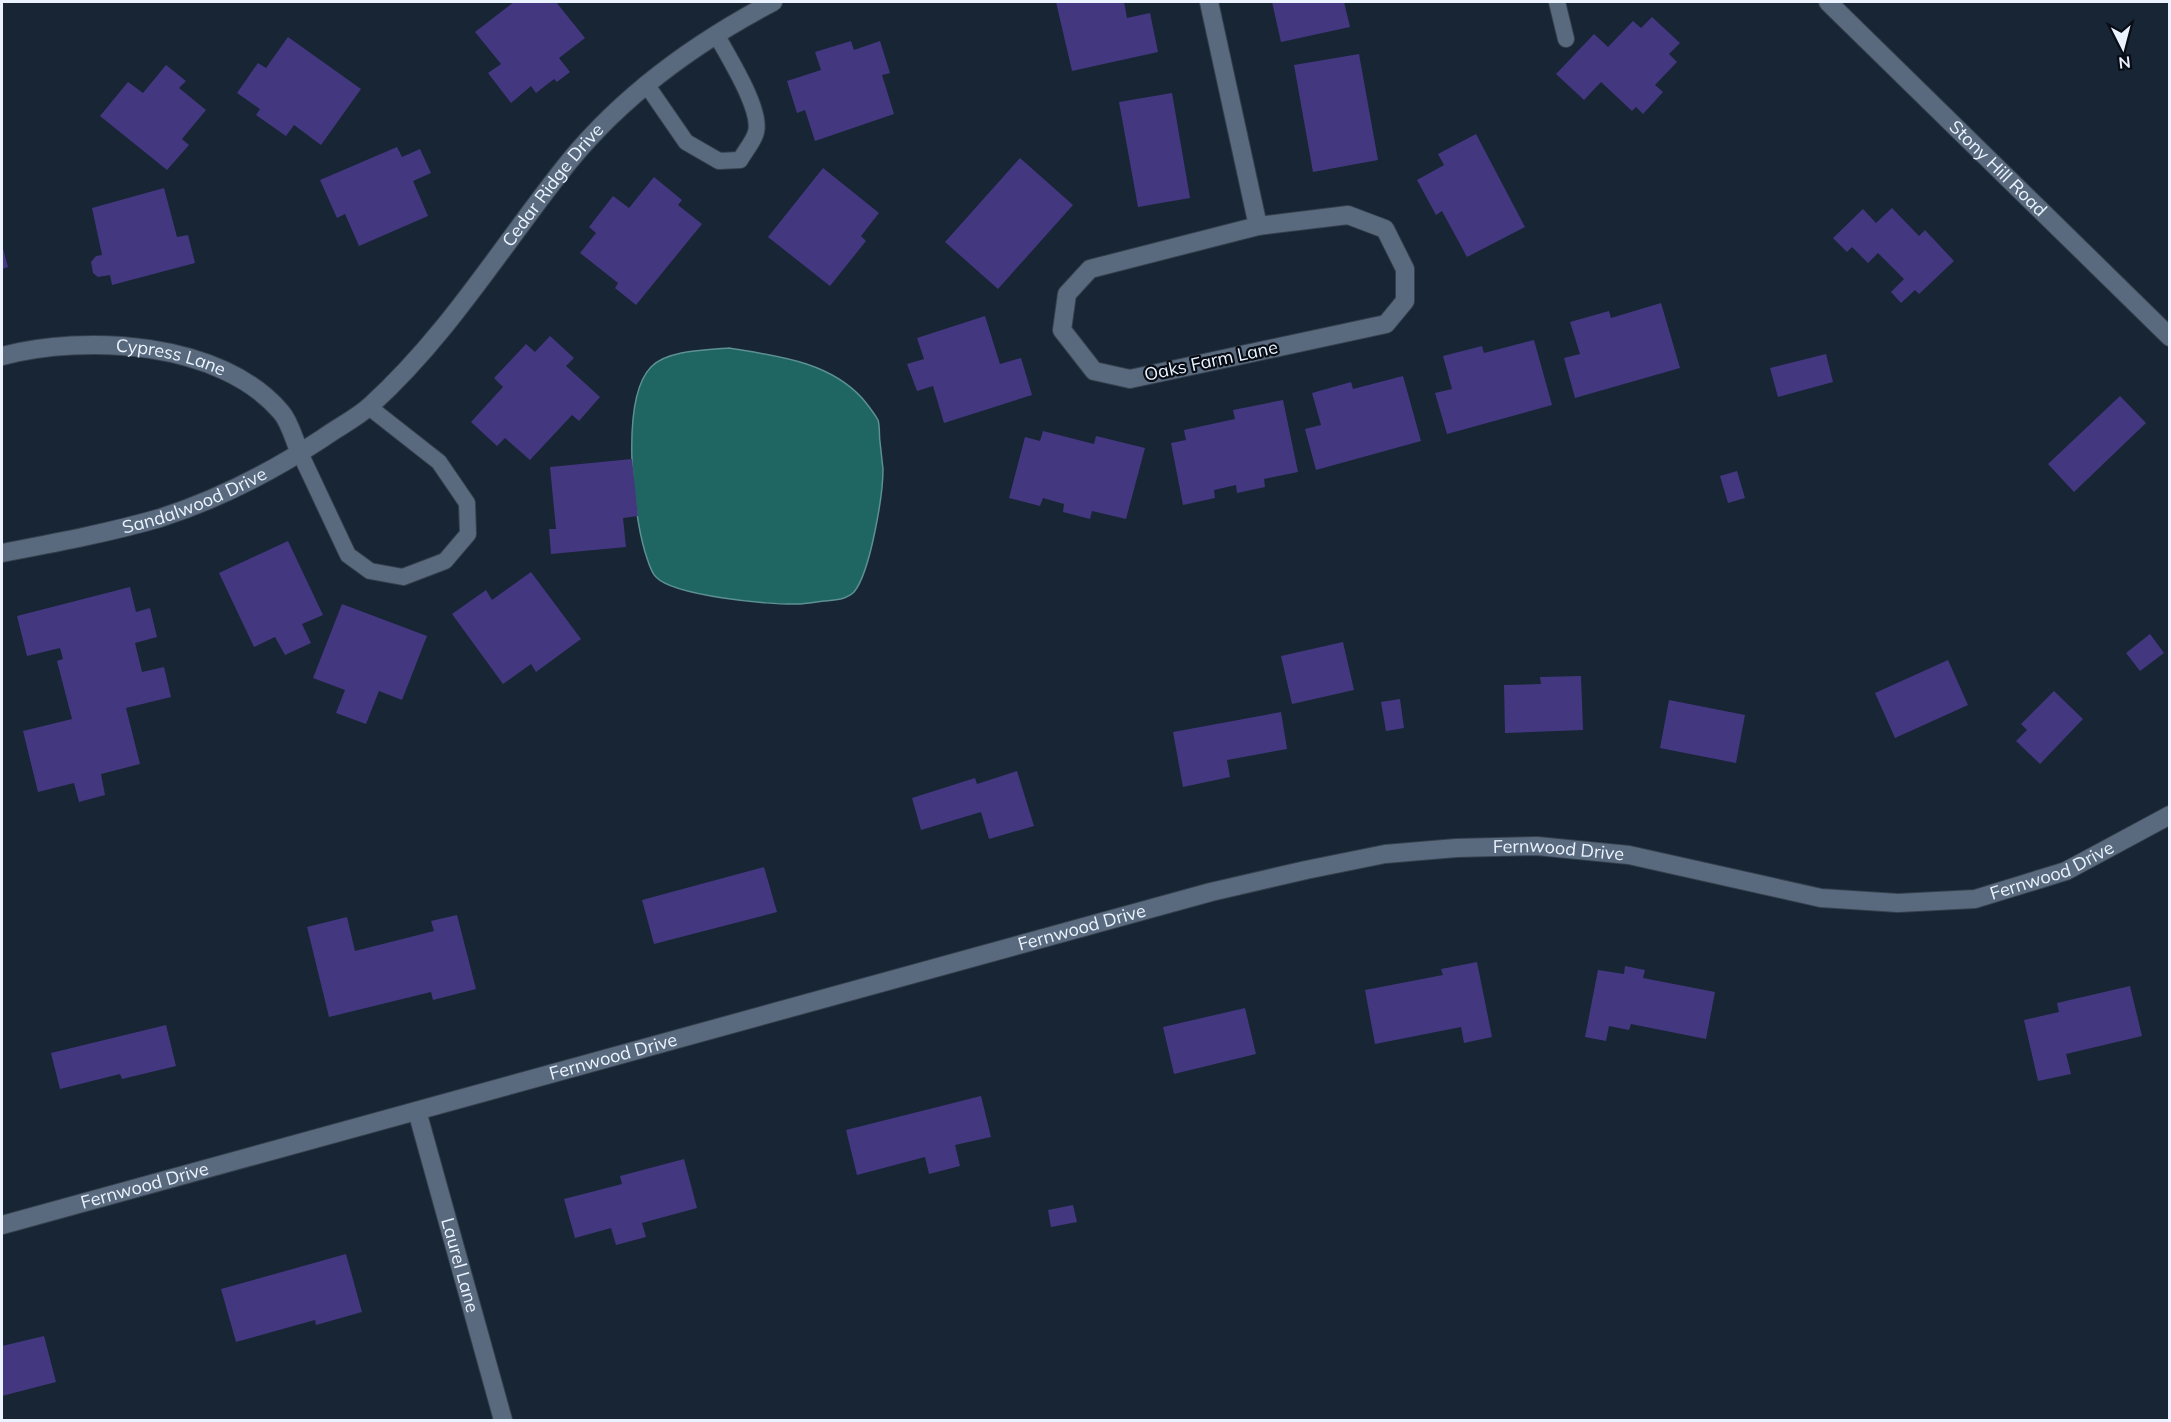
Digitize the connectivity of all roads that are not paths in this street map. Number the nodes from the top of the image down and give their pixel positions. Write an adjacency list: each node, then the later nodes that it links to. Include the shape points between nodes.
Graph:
1 (773, 2): 5 (street, Cedar Ridge Drive)
2 (1209, 2): 8 (street)
3 (1557, 2): 6 (lane)
4 (1828, 2): 9 (street, Stony Hill Road)
5 (716, 34): 7 (street, Cedar Ridge Drive); 7 (lane, via 756,113 756,131 740,160 719,161 686,142)
6 (1566, 39)
7 (646, 84): 11 (street, Cedar Ridge Drive, via 597,130 451,320 415,363)
8 (1258, 226): 8 (street, Oaks Farm Lane, via 1090,269 1067,294 1062,330 1094,371 1130,379 1386,324 1405,301 1405,269 1385,229 1348,214)
9 (2169, 338)
10 (2, 356): 12 (street, Cypress Lane, via 107,344 150,348 199,361 238,377 283,413)
11 (369, 407): 12 (street, Sandalwood Drive); 12 (lane, via 439,462 467,503 468,534 445,561 403,577 370,571 348,555)
12 (300, 453): 13 (street, Sandalwood Drive, via 233,488 161,517)
13 (2, 553)
14 (2169, 815): 15 (street, Fernwood Drive, via 2067,871 1964,900 1898,903 1821,898 1629,855 1537,846 1385,854 1211,892)
15 (417, 1111): 16 (street, Fernwood Drive); 17 (street, Laurel Lane)
16 (2, 1225)
17 (503, 1420)

